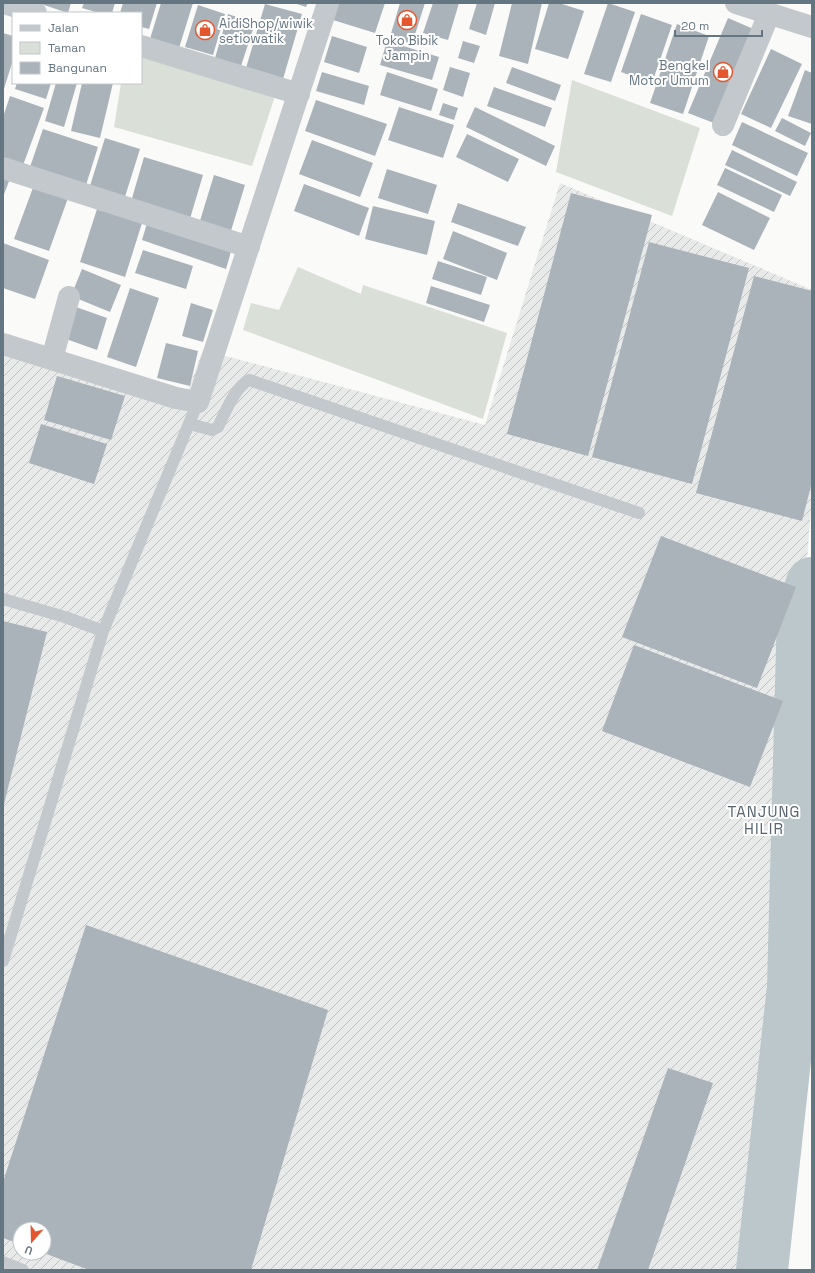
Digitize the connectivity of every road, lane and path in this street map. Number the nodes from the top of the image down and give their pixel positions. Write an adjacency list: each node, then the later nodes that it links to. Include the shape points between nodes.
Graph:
1 (4, 3): 4 (street)
2 (328, 3): 8 (street)
3 (736, 3): 5 (street)
4 (33, 12)
5 (769, 14): 6 (street); 9 (street)
6 (812, 27)
7 (142, 46): 8 (street)
8 (299, 94): 11 (street)
9 (723, 125)
10 (3, 168): 11 (street)
11 (249, 247): 15 (street)
12 (69, 297): 14 (street)
13 (3, 344): 14 (street)
14 (52, 359): 15 (street, via 176,398)
15 (198, 402): 16 (lane)
16 (190, 424): 17 (lane, via 212,430 218,427 236,393 244,382 249,380); 19 (lane)
17 (639, 513)
18 (3, 599): 19 (lane)
19 (103, 631): 20 (lane)
20 (3, 961)
21 (3, 1262): 22 (lane)
22 (24, 1270)

